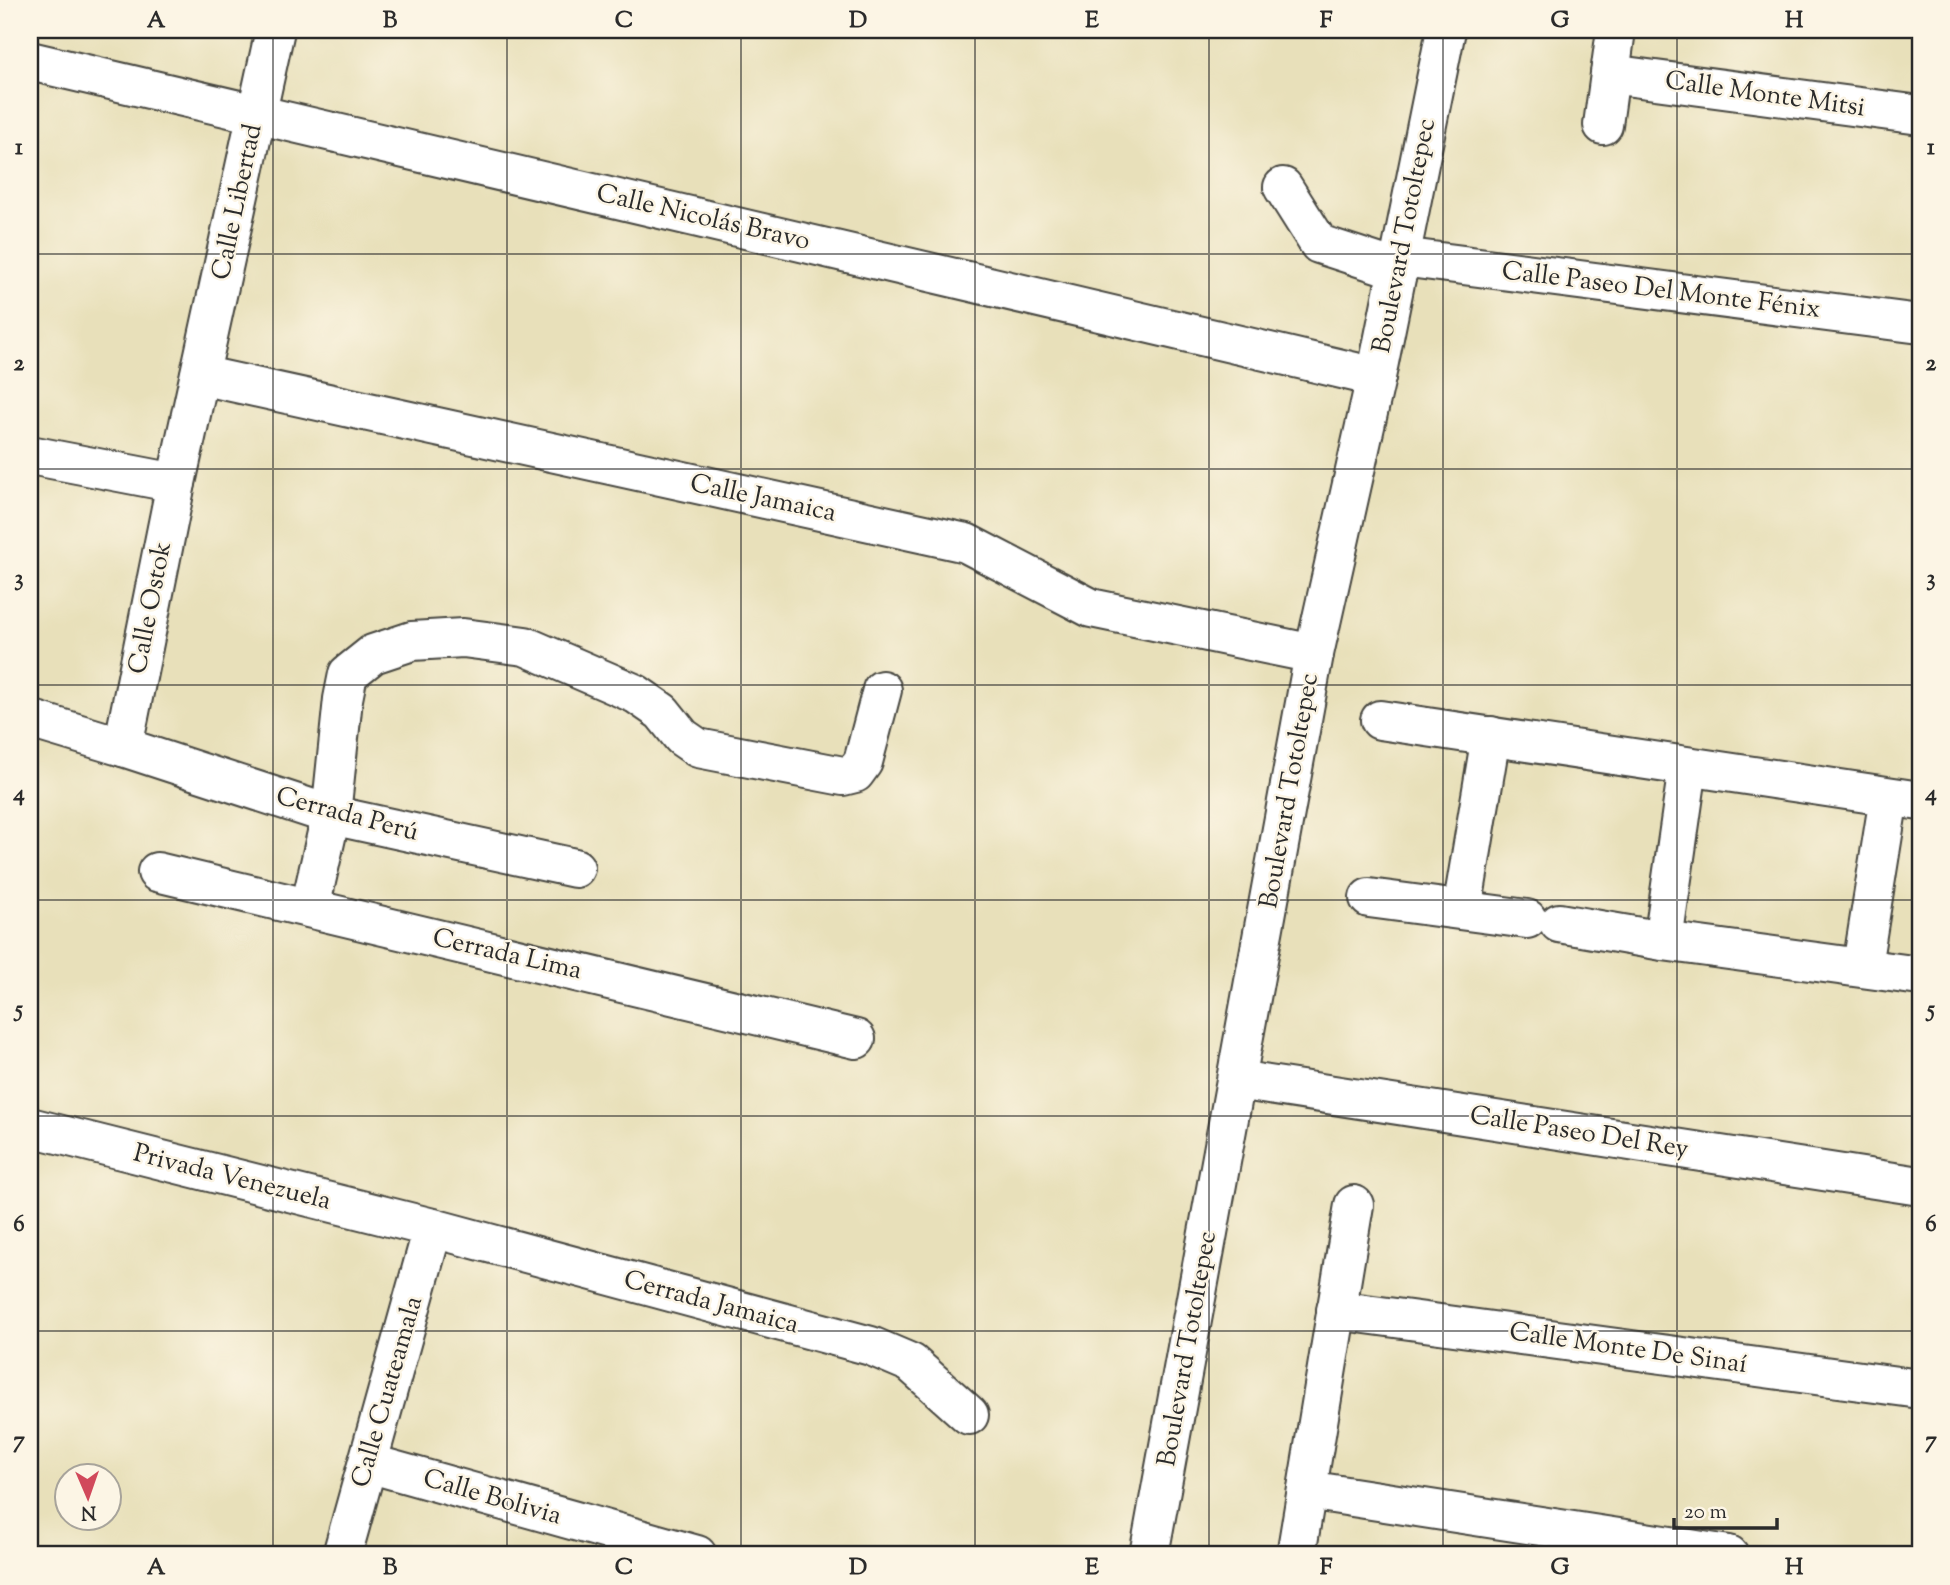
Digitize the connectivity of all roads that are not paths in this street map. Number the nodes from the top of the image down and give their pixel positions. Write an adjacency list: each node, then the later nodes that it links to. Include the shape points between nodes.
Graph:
1 (275, 30): 6 (street, Calle Libertad)
2 (1446, 30): 10 (street, Boulevard Totoltepec)
3 (1616, 30): 5 (street)
4 (30, 61): 6 (street, Calle Nicolás Bravo)
5 (1610, 74): 7 (street, Calle Monte Mitsi); 8 (street)
6 (257, 113): 12 (street, Calle Libertad); 13 (street, Calle Nicolás Bravo)
7 (1920, 116)
8 (1603, 125)
9 (1283, 187): 10 (street, Calle Paseo Del Monte Fénix, via 1319,244)
10 (1400, 263): 11 (street, Calle Paseo Del Monte Fénix); 13 (street, Boulevard Totoltepec)
11 (1920, 324)
12 (200, 375): 15 (street, Calle Ostok); 16 (street, Calle Jamaica, via 966,543 1091,608)
13 (1376, 377): 16 (street, Boulevard Totoltepec)
14 (30, 455): 15 (street)
15 (176, 483): 21 (street, Calle Ostok)
16 (1314, 654): 34 (street, Boulevard Totoltepec)
17 (882, 690): 24 (street, via 863,762 855,773 843,776 698,748 682,737 662,712 636,694 525,646 463,638 412,640 373,654 348,674)
18 (30, 719): 21 (street)
19 (1380, 720): 20 (street)
20 (1491, 736): 22 (street); 29 (street)
21 (123, 747): 24 (street, Cerrada Perú)
22 (1688, 767): 23 (street); 30 (street)
23 (1905, 799): 31 (street)
24 (331, 816): 25 (street, Cerrada Perú); 28 (street)
25 (575, 868)
26 (158, 872): 28 (street, Cerrada Lima)
27 (1370, 898): 29 (street)
28 (310, 908): 33 (street, Cerrada Lima)
29 (1462, 910): 30 (street)
30 (1663, 941): 31 (street)
31 (1862, 967): 32 (street)
32 (1920, 976)
33 (856, 1039)
34 (1237, 1080): 36 (street, Calle Paseo Del Rey); 46 (street, Boulevard Totoltepec)
35 (30, 1127): 38 (street, Privada Venezuela)
36 (1920, 1186)
37 (1354, 1205): 39 (street)
38 (433, 1228): 41 (street, Cerrada Jamaica, via 871,1346 911,1363); 42 (street, Calle Cuateamala)
39 (1336, 1310): 40 (street, Calle Monte De Sinaí); 43 (street)
40 (1920, 1389)
41 (969, 1415)
42 (368, 1464): 44 (street, Calle Cuateamala); 45 (street, Calle Bolivia)
43 (1307, 1490): 47 (street); 48 (street)
44 (342, 1555)
45 (697, 1555)
46 (1149, 1555)
47 (1296, 1555)
48 (1729, 1555)

